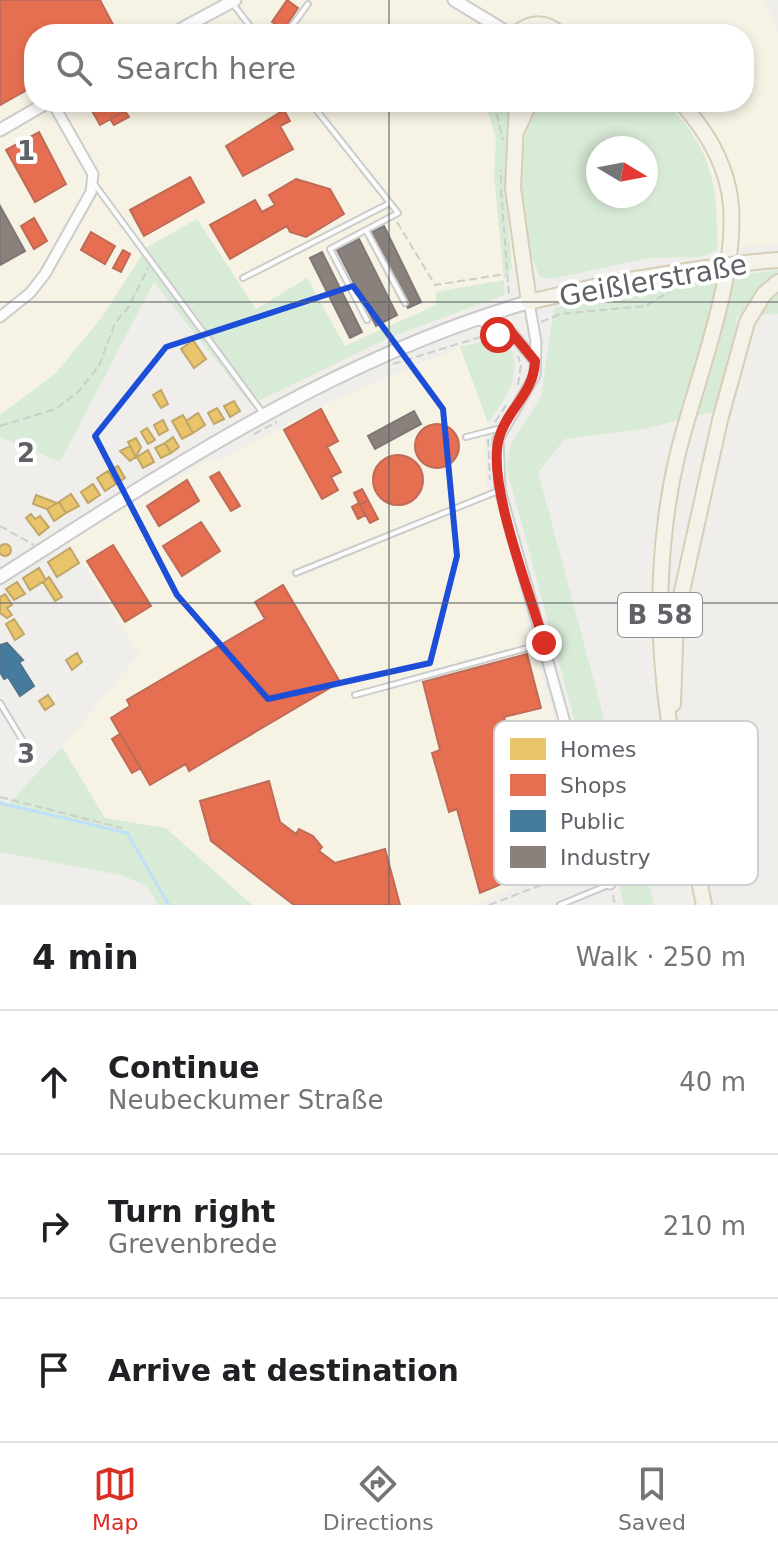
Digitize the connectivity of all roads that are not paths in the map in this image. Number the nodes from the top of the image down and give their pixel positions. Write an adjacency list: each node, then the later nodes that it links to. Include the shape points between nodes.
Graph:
1 (232, 0): 4 (street); 5 (lane)
2 (454, 0): 7 (street)
3 (308, 4): 6 (lane)
4 (190, 24)
5 (249, 24)
6 (293, 24)
7 (496, 24)
8 (32, 112): 14 (street)
9 (56, 112): 16 (street, via 93,174)
10 (318, 112): 17 (lane)
11 (517, 112): 15 (main road)
12 (525, 112): 15 (main road)
13 (690, 112): 38 (main road, B 58, via 719,157 732,226 668,499 660,641)
14 (0, 130)
15 (517, 130): 22 (main road, via 513,188)
16 (93, 183): 24 (street, via 45,274); 28 (lane)
17 (390, 203): 18 (lane, via 398,213); 20 (lane)
18 (366, 230): 23 (lane); 26 (lane, via 330,249)
19 (778, 260): 22 (main road, Geißlerstraße, bridge, via 610,283)
20 (243, 278)
21 (778, 282): 39 (main road, via 747,322 720,420 676,618)
22 (529, 302): 25 (main road); 27 (street)
23 (405, 303)
24 (0, 317)
25 (476, 319): 27 (street, via 511,332); 28 (main road, via 373,359)
26 (367, 320)
27 (535, 361): 29 (street, via 524,399)
28 (264, 415): 33 (main road)
29 (503, 427): 30 (lane); 31 (street, via 496,463)
30 (466, 437)
31 (500, 490): 32 (lane); 34 (street)
32 (296, 573)
33 (0, 577)
34 (544, 643): 35 (lane); 37 (street)
35 (355, 695)
36 (0, 703): 40 (lane)
37 (565, 721)
38 (668, 721)
39 (671, 721)
40 (26, 746)
41 (608, 885): 43 (lane)
42 (700, 885): 44 (main road, B 58)
43 (560, 905)
44 (704, 905)

